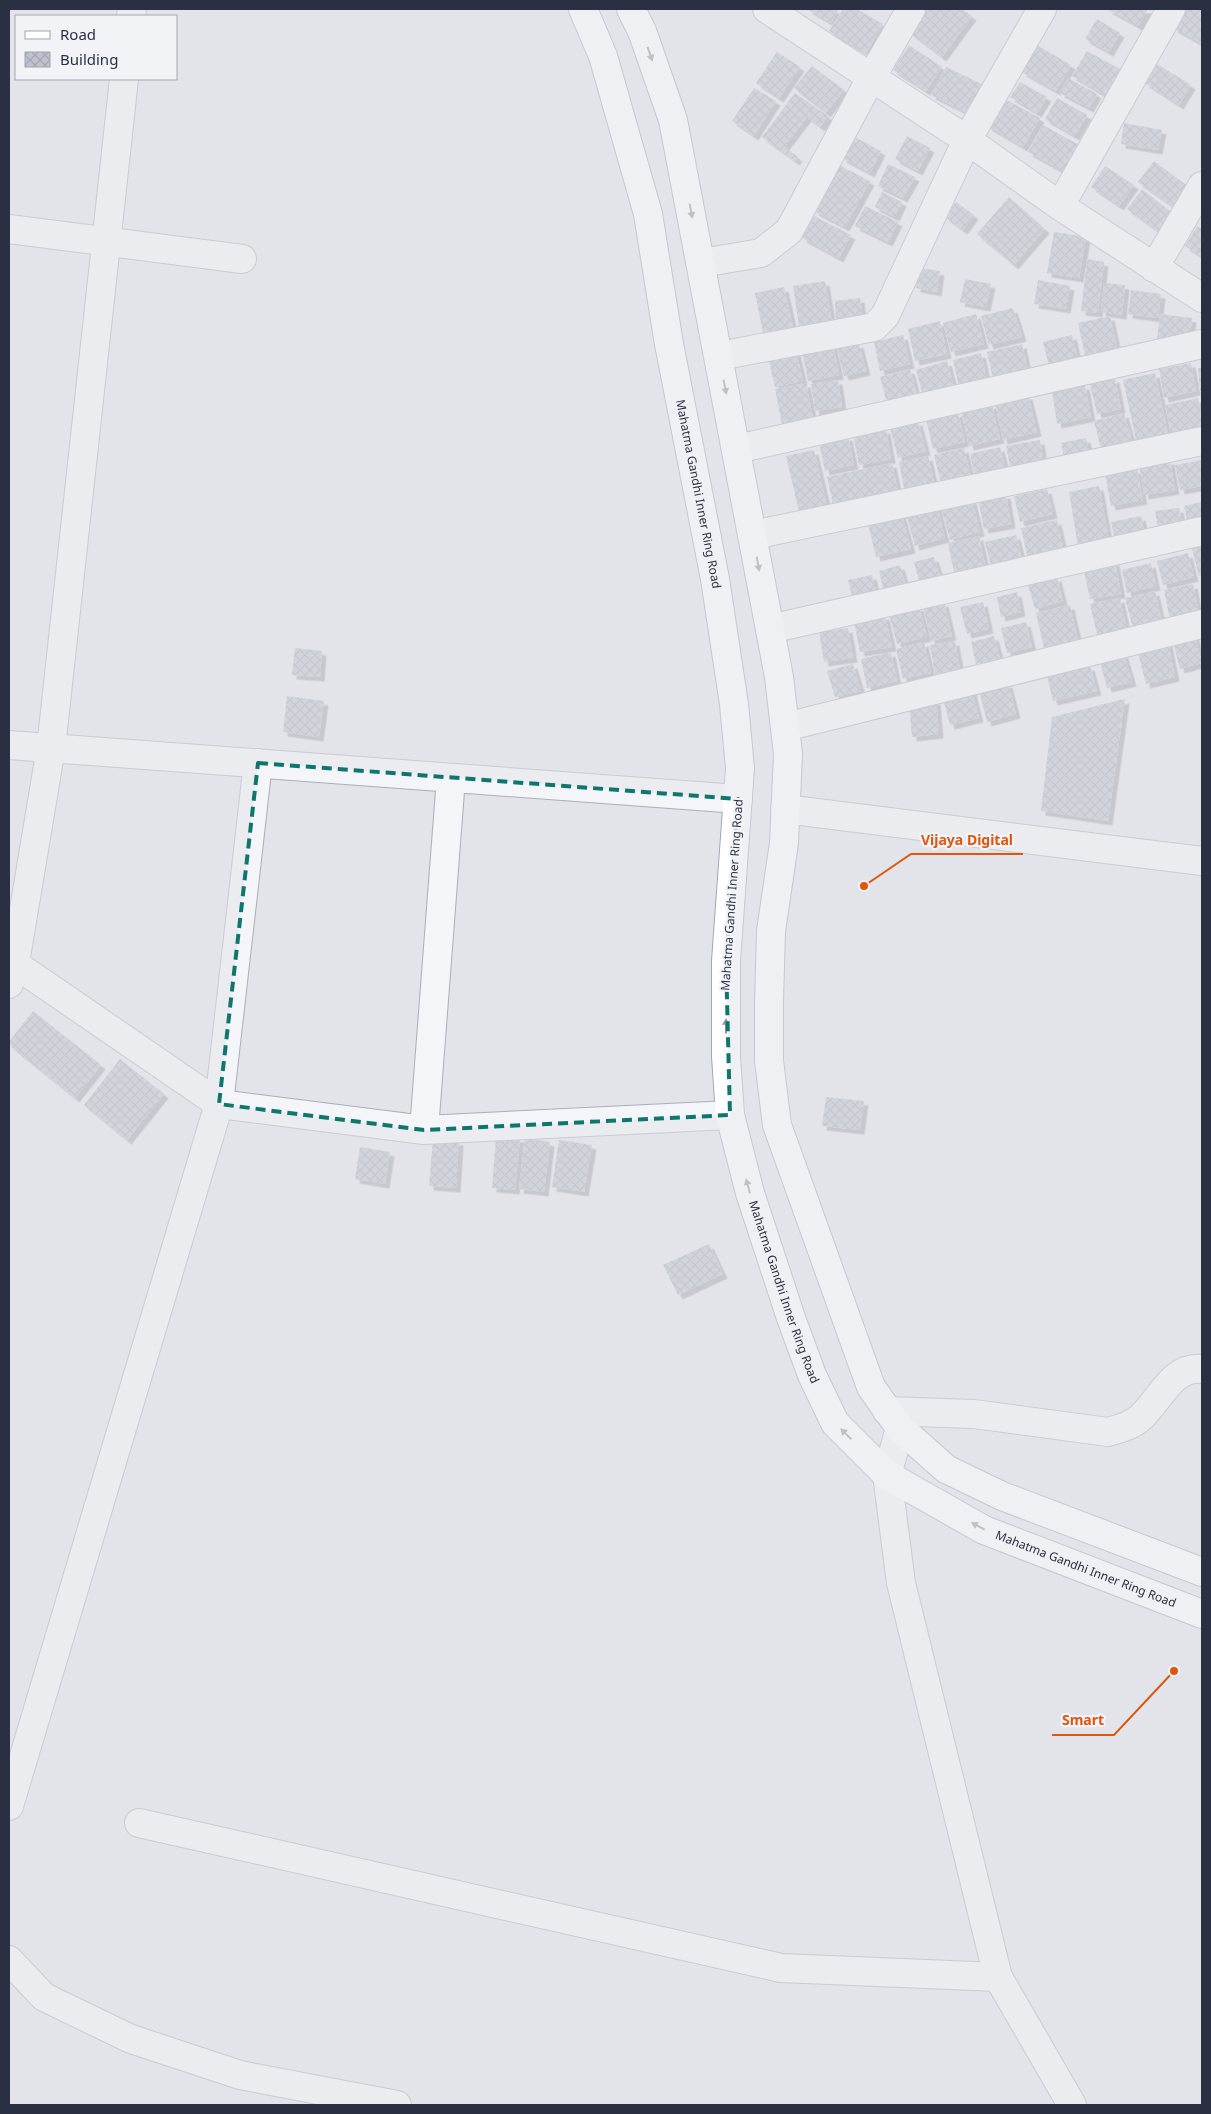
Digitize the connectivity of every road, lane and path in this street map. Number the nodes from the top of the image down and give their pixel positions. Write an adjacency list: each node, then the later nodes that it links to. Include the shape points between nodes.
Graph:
1 (583, 9): 31 (main road, Mahatma Gandhi Inner Ring Road, via 603,56 648,214 669,344 715,579 734,704 740,768)
2 (631, 9): 15 (main road, one-way to 15, via 642,31 673,120)
3 (911, 9): 7 (street)
4 (1042, 9): 9 (street)
5 (1171, 9): 11 (street)
6 (772, 10): 7 (street)
7 (871, 78): 9 (street); 15 (street, via 789,231 761,253)
8 (124, 80): 13 (street)
9 (967, 140): 11 (street); 19 (street, via 892,303 874,327)
10 (1202, 186): 16 (street)
11 (1060, 206): 16 (street)
12 (9, 229): 13 (street)
13 (106, 240): 14 (street); 28 (street)
14 (242, 259)
15 (701, 263): 19 (main road)
16 (1154, 268): 17 (street)
17 (1202, 298)
18 (1202, 344): 21 (street)
19 (719, 356): 21 (main road, one-way to 21)
20 (1202, 442): 23 (street)
21 (737, 448): 23 (main road)
22 (1202, 531): 25 (street)
23 (753, 535): 25 (main road, one-way to 25)
24 (1202, 624): 26 (street)
25 (770, 629): 26 (main road)
26 (785, 727): 32 (main road, via 788,754)
27 (9, 745): 28 (street)
28 (50, 748): 29 (street); 34 (street)
29 (258, 763): 30 (street); 35 (street)
30 (451, 778): 31 (street); 37 (street)
31 (738, 798): 36 (main road, Mahatma Gandhi Inner Ring Road, one-way to 31, via 726,960)
32 (785, 809): 33 (street); 39 (main road, via 784,843 771,931 769,1002 769,1061 777,1125 871,1387)
33 (1202, 861)
34 (11, 969): 35 (street)
35 (219, 1104): 37 (street); 43 (street)
36 (730, 1115): 37 (street); 40 (main road, Mahatma Gandhi Inner Ring Road, one-way to 36, via 835,1423 812,1375 750,1192)
37 (424, 1130)
38 (1202, 1369): 39 (street, via 1194,1368 1172,1379 1140,1418 1108,1432 974,1414)
39 (894, 1419): 40 (street); 41 (main road, via 946,1469 1002,1496)
40 (886, 1475): 42 (main road, Mahatma Gandhi Inner Ring Road, one-way to 40, via 984,1530); 46 (street, via 901,1583)
41 (1202, 1572)
42 (1202, 1614)
43 (9, 1806)
44 (139, 1823): 46 (street, via 781,1968)
45 (9, 1960): 47 (street, via 44,1997 130,2039 240,2075)
46 (998, 1977): 48 (street)
47 (397, 2105)
48 (1072, 2105)

